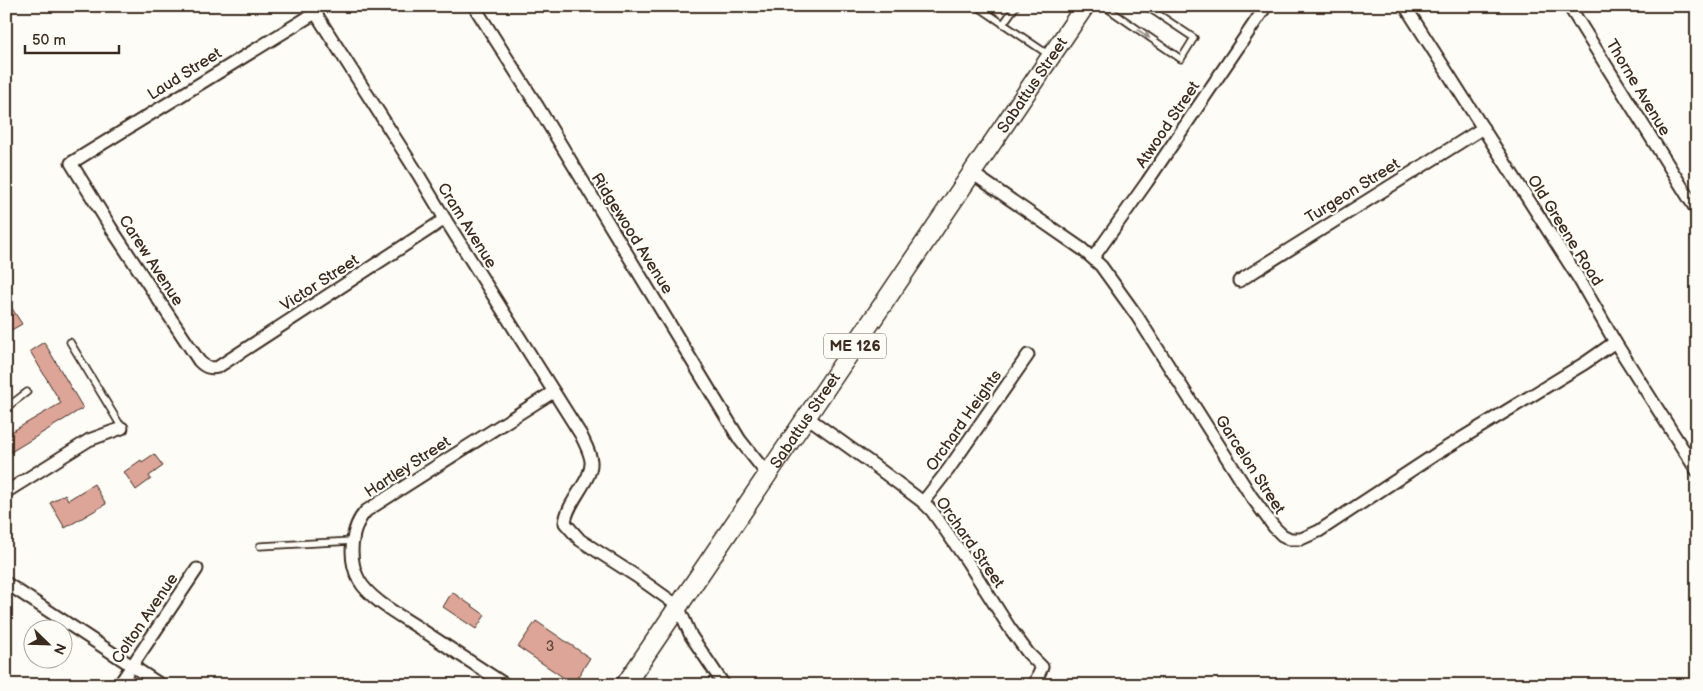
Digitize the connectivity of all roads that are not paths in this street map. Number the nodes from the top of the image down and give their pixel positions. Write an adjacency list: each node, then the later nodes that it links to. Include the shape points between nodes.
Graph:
1 (474, 6): 30 (street, Ridgewood Avenue, via 740,440)
2 (977, 6): 11 (lane)
3 (1016, 6): 11 (lane)
4 (1085, 6): 12 (main road, Sabattus Street / ME 126)
5 (1104, 6): 6 (lane, one-way to 6, via 1181,59 1194,38)
6 (1146, 6)
7 (1266, 6): 18 (street, Atwood Street)
8 (1405, 6): 13 (street, Old Greene Road)
9 (1569, 6): 16 (street, Thorne Avenue)
10 (313, 10): 14 (street, Laud Street); 17 (street, Cram Avenue)
11 (1003, 24): 12 (lane)
12 (1051, 56): 15 (main road, Sabattus Street / ME 126)
13 (1483, 128): 19 (street, Turgeon Street); 21 (street, Old Greene Road)
14 (71, 163): 23 (street, Carew Avenue, via 199,361)
15 (972, 173): 18 (street, Garcelon Street); 27 (main road, Sabattus Street / ME 126)
16 (1697, 211)
17 (444, 220): 23 (street, Victor Street, via 226,362); 25 (street, Cram Avenue)
18 (1093, 258): 21 (street, Garcelon Street, via 1137,316 1251,496 1274,527 1290,539 1301,539 1319,531)
19 (1240, 281)
20 (70, 342): 28 (lane)
21 (1615, 342): 29 (street, Old Greene Road)
22 (1028, 355): 32 (street, Orchard Heights)
23 (210, 368)
24 (27, 392): 26 (lane)
25 (553, 392): 33 (street, Hartley Street, via 366,511); 37 (street, Cram Avenue, via 581,436 591,465 565,523 580,540)
26 (6, 408)
27 (807, 417): 30 (main road, Sabattus Street / ME 126); 32 (street, Orchard Street)
28 (122, 428): 31 (street, via 89,440)
29 (1697, 471)
30 (767, 474): 37 (main road, Sabattus Street / ME 126)
31 (6, 492)
32 (923, 502): 44 (street, Orchard Street, via 967,561 1009,627 1042,667)
33 (353, 541): 34 (lane); 41 (street, Hartley Street, via 352,558 359,580 367,590 388,608)
34 (260, 546)
35 (197, 569): 38 (street, Colton Avenue)
36 (6, 583): 38 (street)
37 (678, 606): 42 (main road, Sabattus Street / ME 126); 43 (street, via 692,636)
38 (132, 666): 39 (street, Colton Avenue); 40 (street)
39 (119, 685)
40 (161, 685)
41 (506, 685)
42 (625, 685)
43 (724, 685)
44 (1034, 685)

